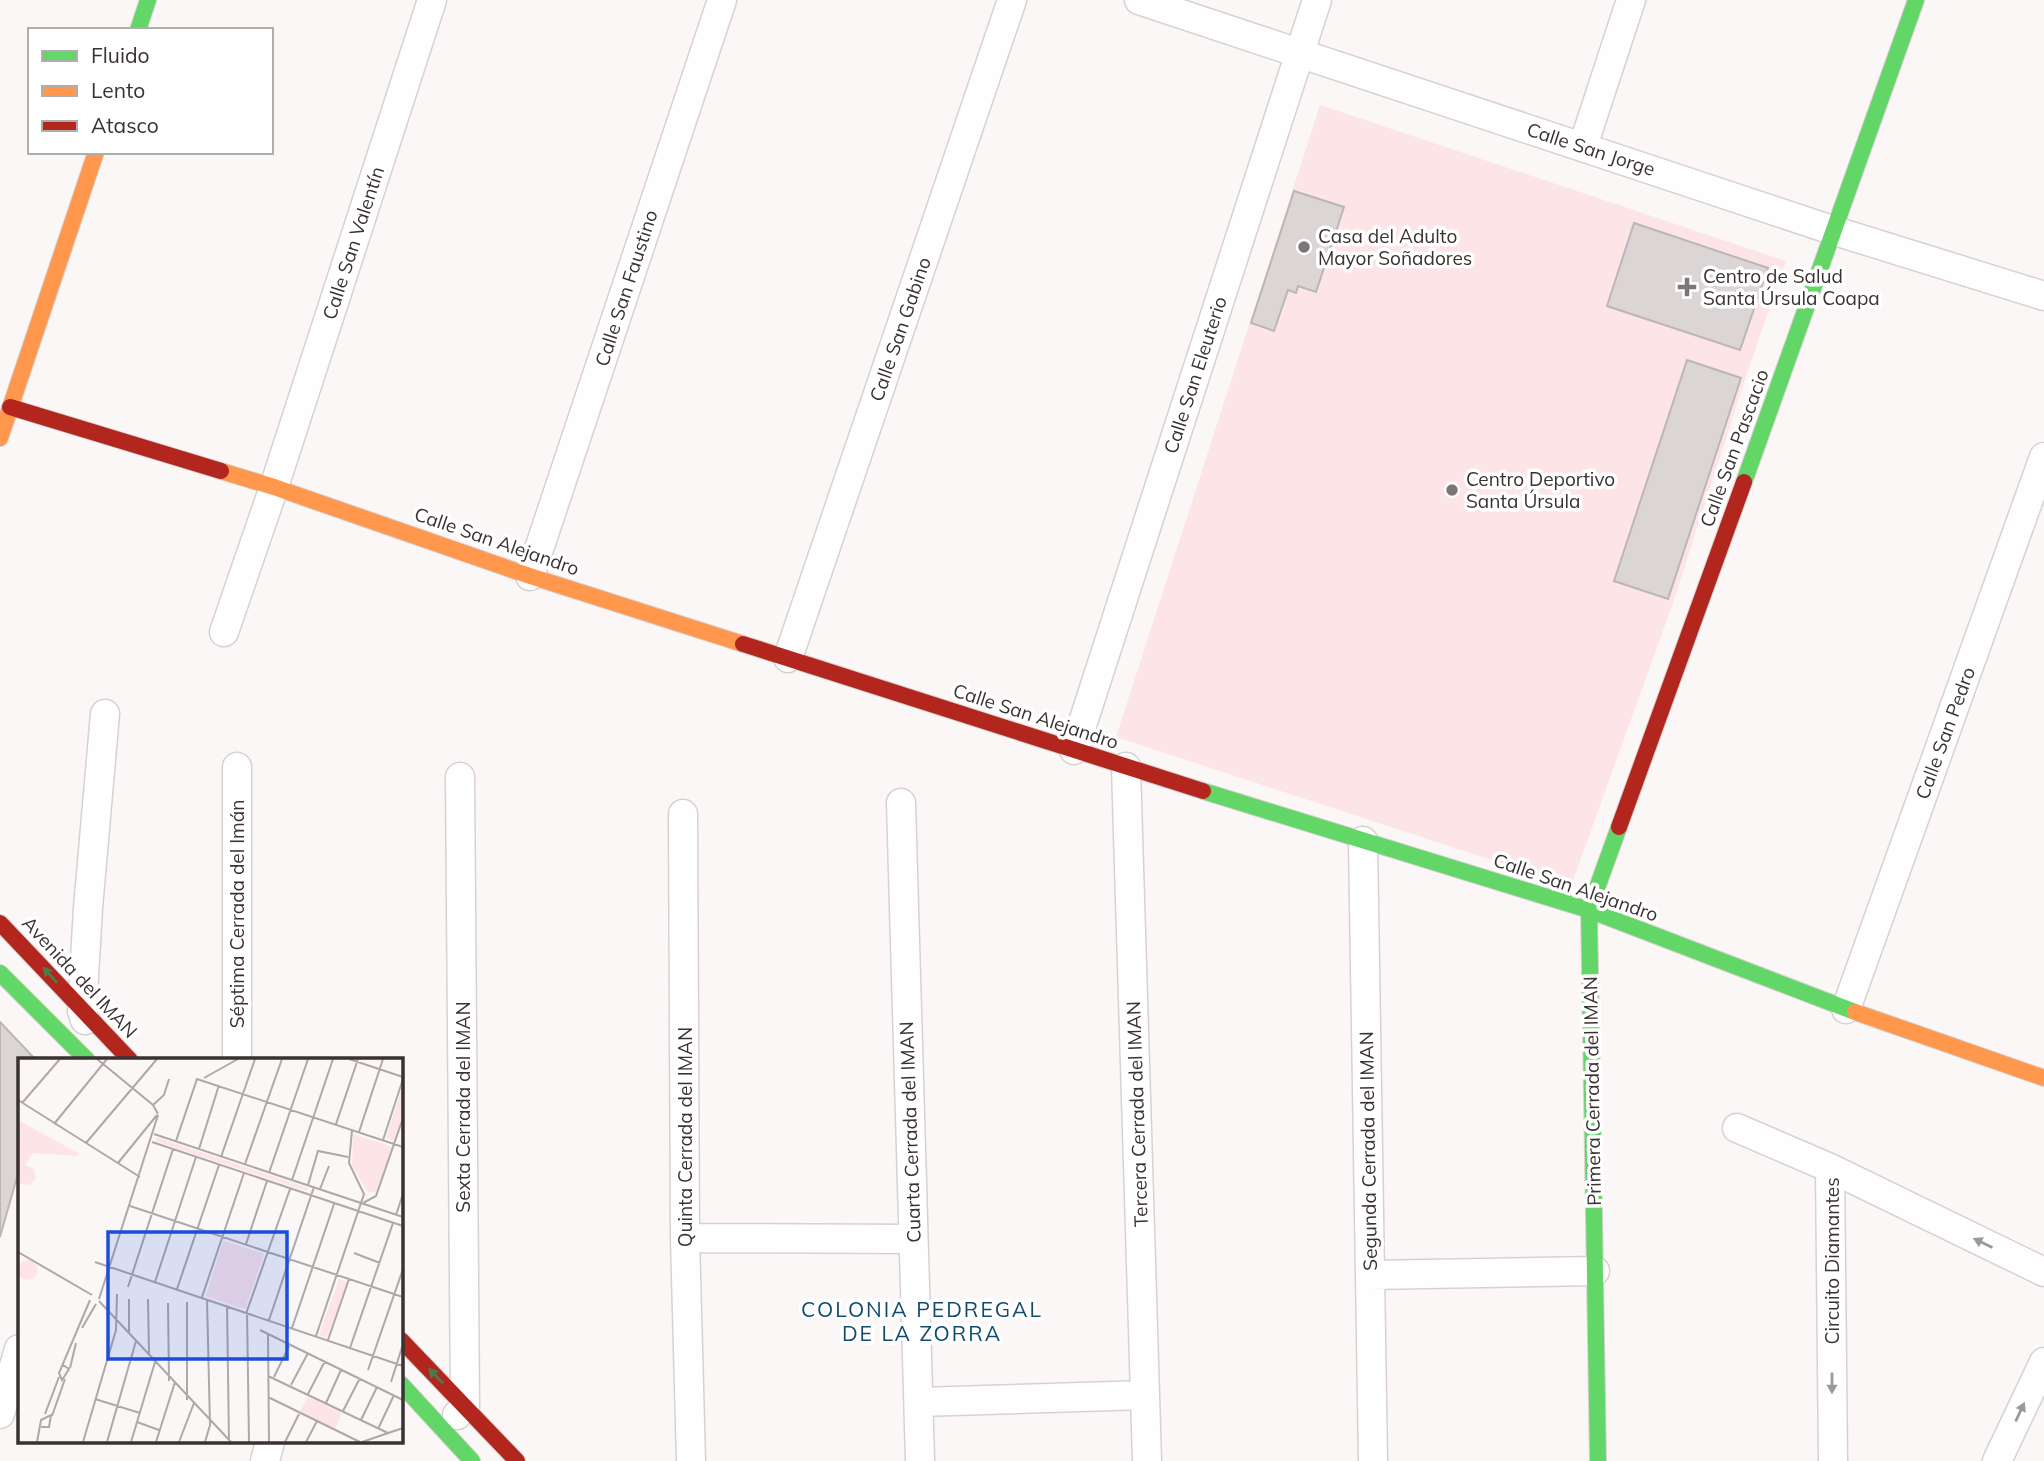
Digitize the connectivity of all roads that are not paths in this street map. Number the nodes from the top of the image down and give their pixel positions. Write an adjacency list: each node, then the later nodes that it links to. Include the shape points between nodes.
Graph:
1 (148, 0): 9 (street)
2 (432, 0): 18 (street, Calle San Valentín)
3 (722, 0): 19 (street, Calle San Faustino)
4 (1012, 0): 21 (street, Calle San Gabino)
5 (1139, 0): 10 (street, Calle San Jorge)
6 (1317, 0): 10 (street, Calle San Eleuterio)
7 (1631, 0): 11 (street)
8 (1916, 0): 13 (street, Calle San Pascacio)
9 (139, 28)
10 (1299, 52): 11 (street, Calle San Jorge); 23 (street, Calle San Eleuterio)
11 (1583, 146): 13 (street, Calle San Jorge)
12 (95, 154): 15 (street)
13 (1835, 231): 14 (street, Calle San Jorge); 30 (street, Calle San Pascacio)
14 (2044, 296)
15 (5, 405): 16 (street); 18 (street, Calle San Alejandro)
16 (0, 438)
17 (2044, 457): 33 (street, Calle San Pedro)
18 (274, 487): 19 (street, Calle San Alejandro); 20 (street)
19 (530, 576): 21 (street, Calle San Alejandro)
20 (224, 632)
21 (788, 658): 23 (street, Calle San Alejandro)
22 (104, 715): 34 (street)
23 (1074, 750): 25 (street, Calle San Alejandro)
24 (237, 767): 38 (street, Séptima Cerrada del Imán)
25 (1126, 767): 29 (street, Calle San Alejandro); 51 (street, Tercera Cerrada del IMAN)
26 (460, 776): 53 (street, Sexta Cerrada del IMAN)
27 (901, 803): 43 (street, Cuarta Cerrada del IMAN)
28 (683, 814): 42 (street, Quinta Cerrada del IMAN)
29 (1363, 841): 30 (street, Calle San Alejandro); 46 (street, Segunda Cerrada del IMAN)
30 (1589, 910): 33 (street, Calle San Alejandro); 44 (street, Primera Cerrada del IMAN)
31 (0, 923): 34 (street, Avenida del IMAN, one-way to 31)
32 (0, 972): 35 (street)
33 (1846, 1009): 39 (street, Calle San Alejandro)
34 (82, 1011): 36 (street); 37 (street, Avenida del IMAN)
35 (85, 1058)
36 (94, 1058)
37 (128, 1058)
38 (237, 1058)
39 (2044, 1078)
40 (1737, 1128): 41 (street)
41 (1830, 1168): 45 (street, Circuito Diamantes, one-way to 41); 65 (street, Circuito Diamantes, one-way to 65)
42 (685, 1238): 43 (street); 60 (street, Quinta Cerrada del IMAN)
43 (913, 1239): 52 (street, Cuarta Cerrada del IMAN)
44 (1595, 1271): 46 (street); 64 (street, Primera Cerrada del IMAN)
45 (2044, 1272)
46 (1370, 1275): 63 (street, Segunda Cerrada del IMAN)
47 (402, 1341): 53 (street, one-way to 47)
48 (18, 1352): 54 (street)
49 (2044, 1362): 66 (street, one-way to 49)
50 (402, 1385): 55 (street)
51 (1145, 1395): 52 (street); 62 (street, Tercera Cerrada del IMAN)
52 (919, 1402): 61 (street, Cuarta Cerrada del IMAN)
53 (465, 1406): 55 (street); 59 (street)
54 (0, 1414)
55 (444, 1430): 58 (street)
56 (269, 1444): 57 (street)
57 (265, 1461)
58 (472, 1461)
59 (517, 1461)
60 (691, 1461)
61 (920, 1461)
62 (1147, 1461)
63 (1373, 1461)
64 (1598, 1461)
65 (1833, 1461)
66 (1997, 1461)

